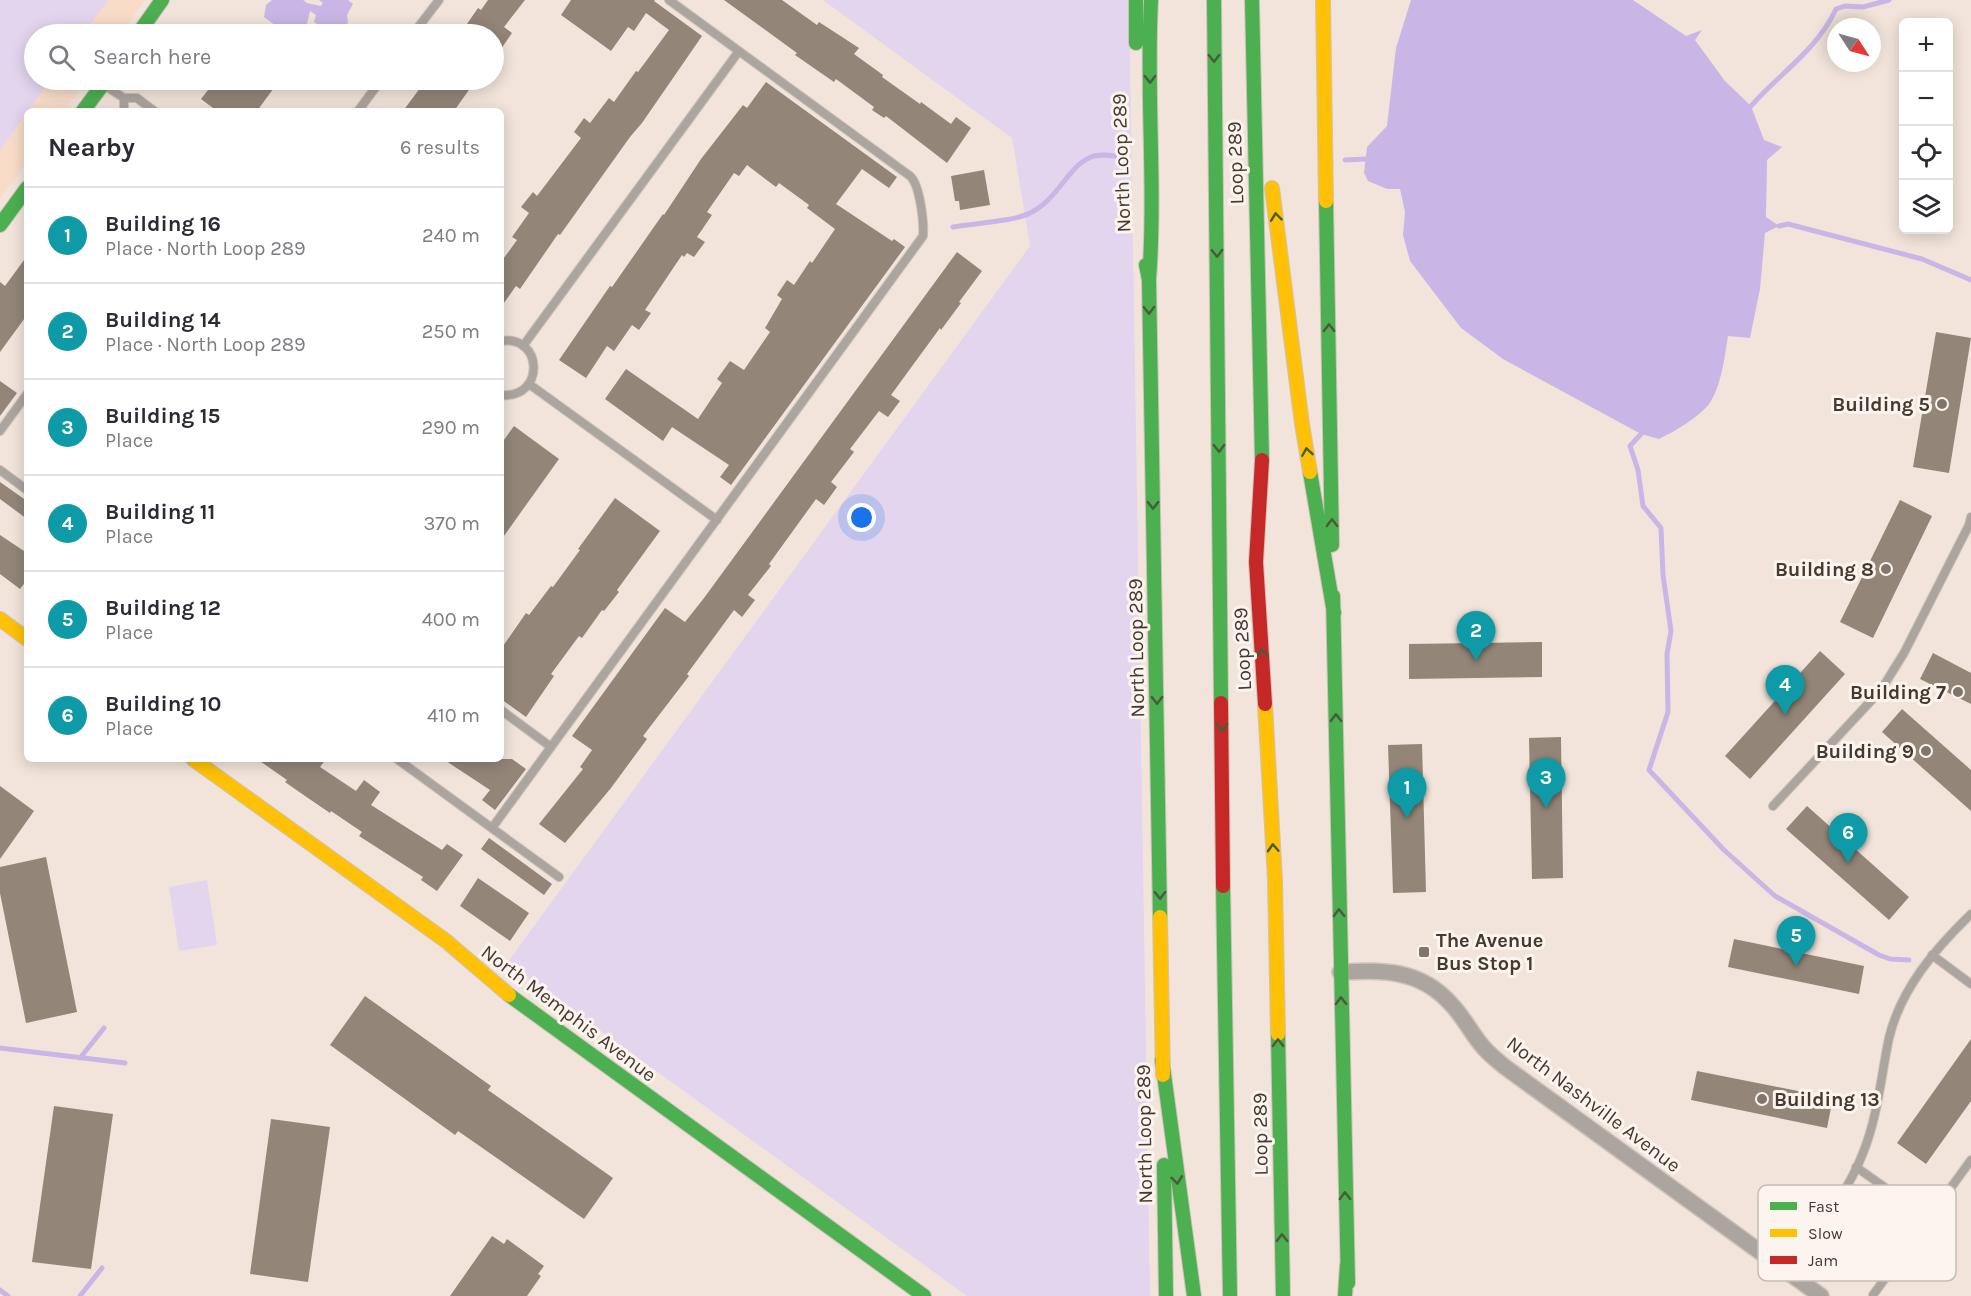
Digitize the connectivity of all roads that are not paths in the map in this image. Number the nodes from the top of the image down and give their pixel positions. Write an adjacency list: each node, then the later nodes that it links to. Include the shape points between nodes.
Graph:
1 (162, 0): 10 (main road)
2 (439, 0): 11 (lane)
3 (669, 0): 12 (lane)
4 (1136, 0): 25 (main road, North Loop 289, via 1141,230)
5 (1151, 0): 25 (main road, one-way to 25, via 1153,230)
6 (1214, 0): 63 (main road, Loop 289, one-way to 63)
7 (1252, 0): 64 (main road, Loop 289, one-way to 7, via 1275,880 1256,562 1263,442)
8 (1266, 0): 13 (main road)
9 (1323, 0): 36 (main road, one-way to 9)
10 (145, 24)
11 (421, 24)
12 (739, 51): 27 (lane); 35 (lane, via 914,180 924,228 920,242)
13 (1267, 69)
14 (99, 90): 18 (main road)
15 (114, 90): 17 (lane)
16 (374, 90): 21 (lane)
17 (124, 98): 19 (lane); 20 (lane, via 138,99)
18 (85, 108)
19 (124, 108)
20 (150, 108)
21 (360, 108)
22 (1271, 170): 36 (main road, one-way to 22, via 1302,424)
23 (24, 192): 24 (main road)
24 (0, 225)
25 (1149, 280): 50 (main road, North Loop 289, one-way to 50)
26 (504, 341): 27 (lane)
27 (523, 346): 28 (lane, via 533,361 534,373)
28 (529, 384): 29 (lane, via 514,395); 35 (lane)
29 (504, 395)
30 (24, 398): 31 (lane)
31 (0, 431)
32 (0, 470): 33 (lane)
33 (24, 488)
34 (1971, 517): 43 (lane, via 1904,653 1881,690)
35 (717, 520): 40 (lane)
36 (1334, 613): 48 (main road, one-way to 36)
37 (0, 619): 38 (main road)
38 (24, 637)
39 (504, 712): 40 (lane)
40 (551, 747): 44 (lane)
41 (199, 762): 60 (main road, North Memphis Avenue, via 446,940 496,986)
42 (401, 762): 44 (lane)
43 (1773, 806)
44 (492, 828): 45 (lane)
45 (559, 877)
46 (1971, 914): 47 (lane)
47 (1932, 956): 49 (lane); 52 (lane, via 1915,978 1890,1035 1872,1125)
48 (1341, 972): 56 (street, North Nashville Avenue, via 1375,970 1422,981 1452,1004 1484,1048 1505,1066); 65 (main road, one-way to 48)
49 (1971, 984)
50 (1162, 1060): 61 (main road, North Loop 289); 62 (main road, one-way to 62)
51 (1971, 1160): 55 (lane)
52 (1856, 1167): 53 (lane); 54 (lane)
53 (1848, 1185)
54 (1882, 1185)
55 (1953, 1185)
56 (1758, 1250)
57 (1801, 1281): 66 (street, North Nashville Avenue)
58 (1883, 1281): 59 (lane)
59 (1873, 1295)
60 (924, 1296)
61 (1166, 1296)
62 (1194, 1296)
63 (1230, 1296)
64 (1283, 1296)
65 (1347, 1296)
66 (1821, 1296)

